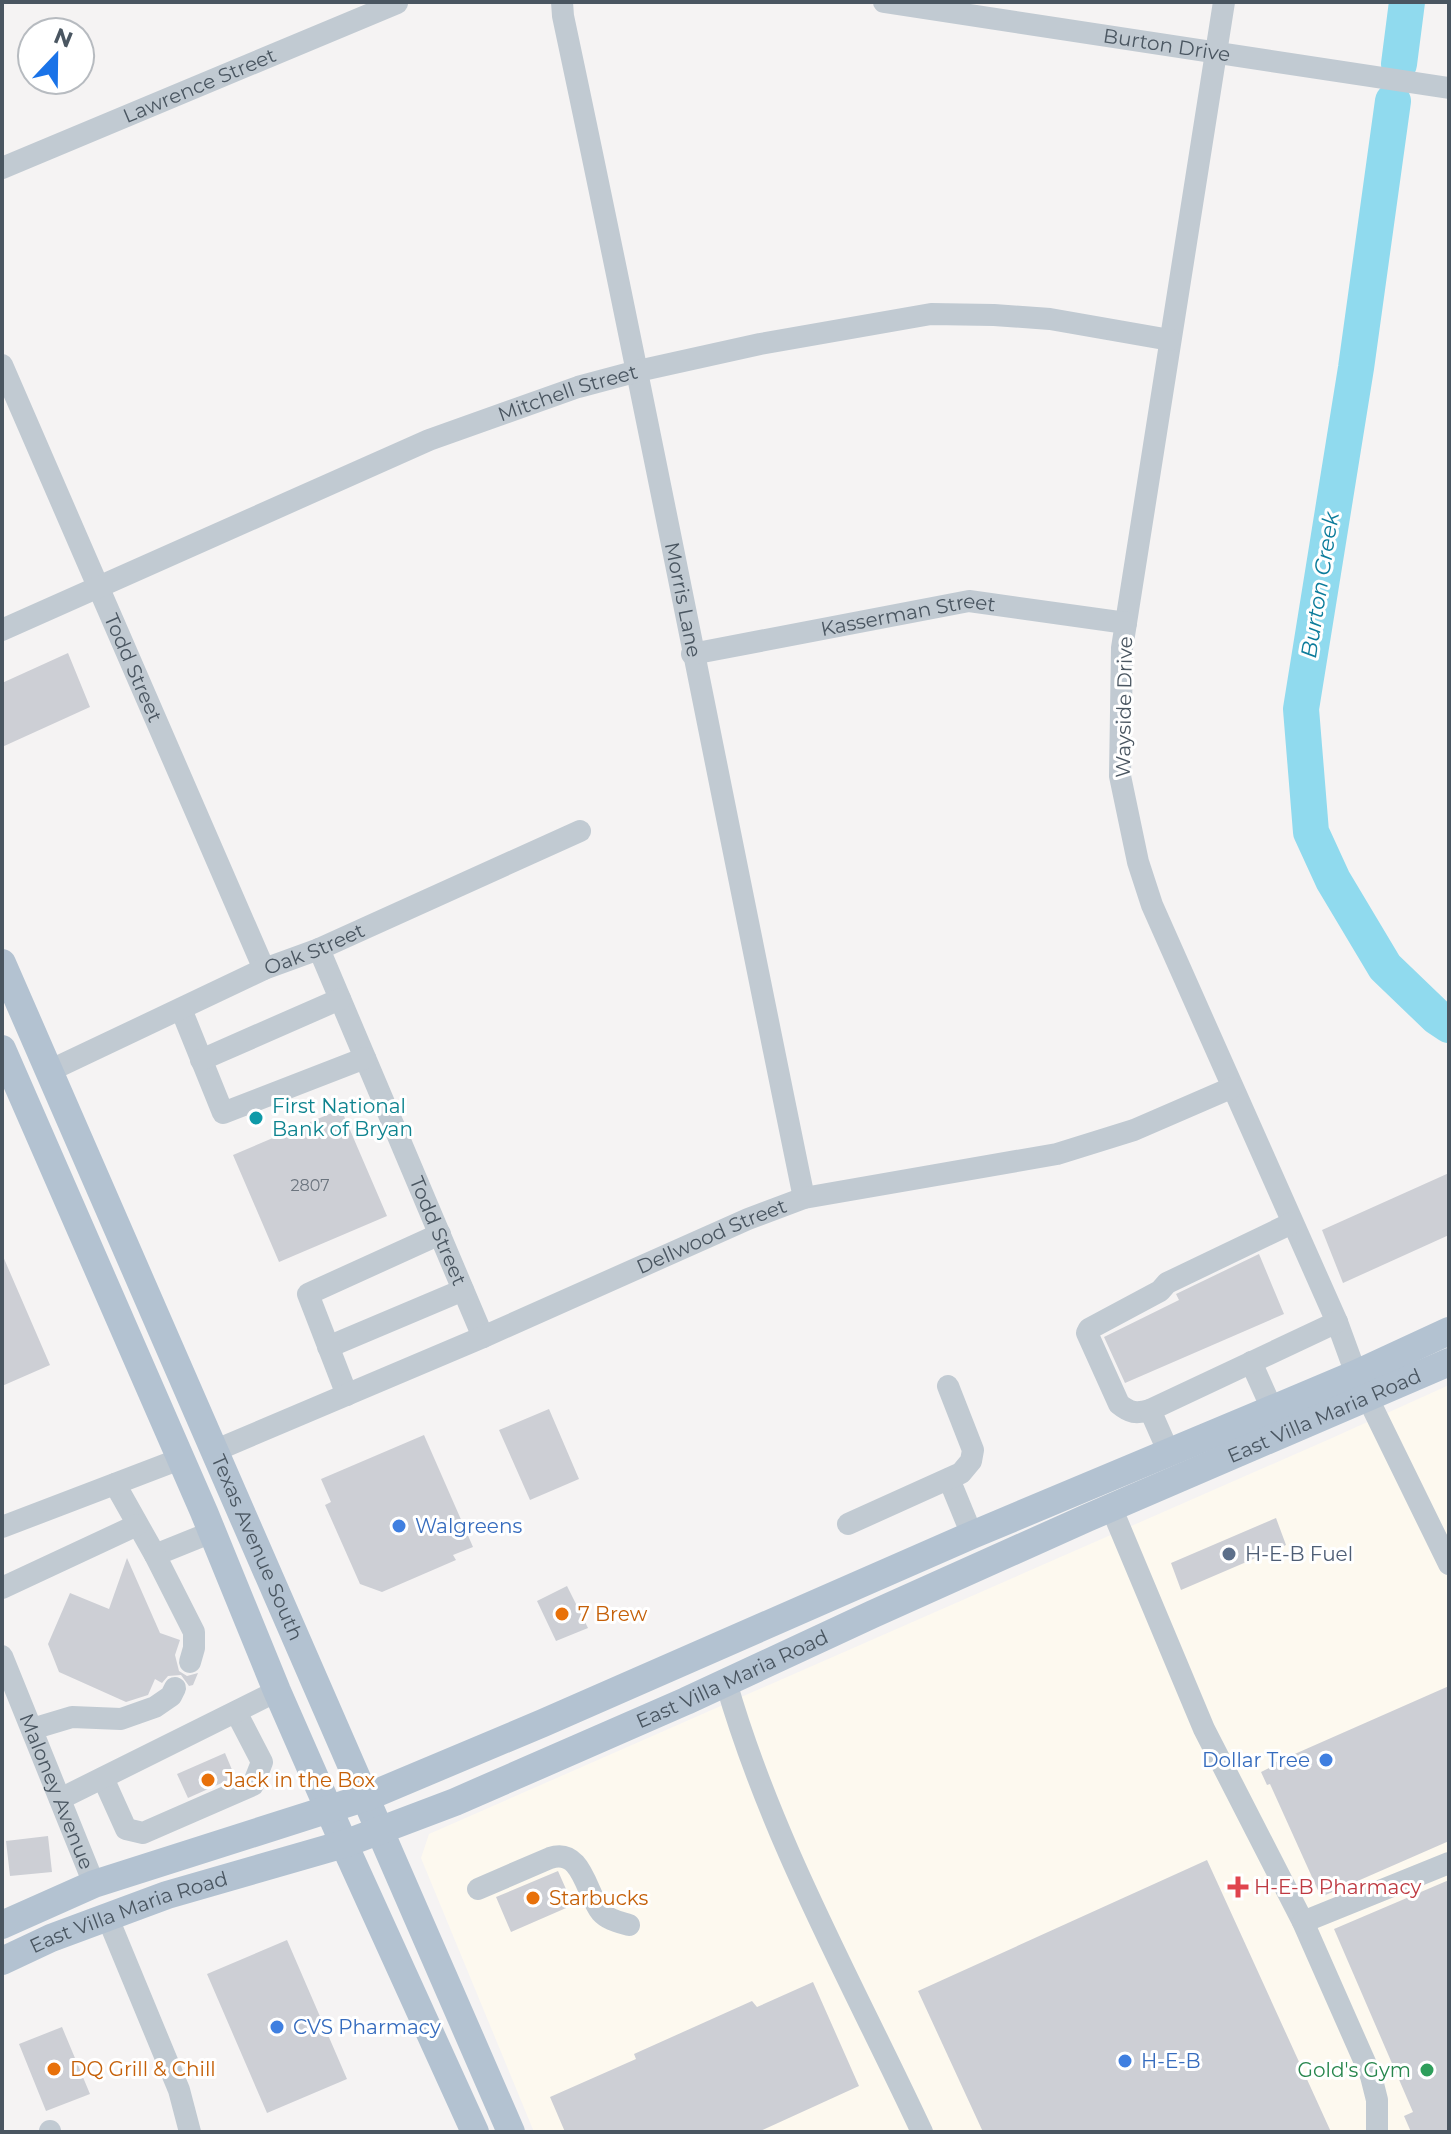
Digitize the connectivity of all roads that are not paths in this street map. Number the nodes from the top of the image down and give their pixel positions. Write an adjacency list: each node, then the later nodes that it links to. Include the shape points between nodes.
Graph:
1 (562, 2): 11 (street, Morris Lane)
2 (884, 2): 5 (street, Burton Drive)
3 (1224, 2): 6 (street, Wayside Drive)
4 (397, 3): 8 (street, Lawrence Street)
5 (940, 6): 6 (street, Burton Drive)
6 (1216, 54): 7 (street, Burton Drive); 9 (street, Wayside Drive)
7 (1449, 88)
8 (2, 168)
9 (1170, 340): 11 (street, Mitchell Street, via 1050,319 931,314); 13 (street, Wayside Drive)
10 (2, 365): 12 (street, Todd Street)
11 (638, 371): 12 (street, Mitchell Street, via 429,440); 15 (street, Morris Lane)
12 (98, 586): 14 (street, Mitchell Street); 19 (street, Todd Street)
13 (1126, 623): 15 (street, Kasserman Street, via 969,601); 27 (street, Wayside Drive, via 1120,776 1138,862)
14 (2, 630)
15 (692, 654): 28 (street, Morris Lane)
16 (580, 831): 17 (street, Oak Street)
17 (319, 949): 19 (street, Oak Street); 20 (street, Todd Street)
18 (2, 963): 25 (main road, Texas Avenue South)
19 (264, 969): 21 (street, Oak Street)
20 (340, 999): 23 (street, Todd Street); 24 (street)
21 (181, 1009): 24 (street); 25 (street, Oak Street)
22 (2, 1049): 26 (main road, Texas Avenue South)
23 (365, 1058): 24 (street, via 223,1113); 30 (street, Todd Street)
24 (201, 1060)
25 (49, 1071): 43 (main road, Texas Avenue South)
26 (10, 1087): 45 (main road, Texas Avenue South)
27 (1231, 1088): 28 (street, Dellwood Street, via 1134,1130 1057,1154); 29 (street, Wayside Drive)
28 (804, 1198): 34 (street, Dellwood Street)
29 (1292, 1223): 32 (street, Wayside Drive); 42 (street, via 1167,1283 1089,1329 1119,1404 1137,1414)
30 (440, 1234): 31 (street, Todd Street); 35 (street, via 308,1294)
31 (463, 1290): 34 (street, Todd Street); 35 (street)
32 (1337, 1322): 36 (street); 39 (street, Wayside Drive)
33 (1449, 1331): 39 (main road, East Villa Maria Road)
34 (483, 1337): 40 (street, Dellwood Street)
35 (328, 1347): 40 (street)
36 (1251, 1362): 41 (street); 42 (street)
37 (1449, 1362): 39 (main road, East Villa Maria Road)
38 (948, 1386): 46 (street, via 973,1450 967,1468)
39 (1362, 1386): 41 (main road, East Villa Maria Road); 48 (main road, East Villa Maria Road); 55 (street, Wayside Drive)
40 (347, 1395): 43 (street, Dellwood Street)
41 (1272, 1409): 44 (main road, East Villa Maria Road)
42 (1150, 1410): 44 (street)
43 (214, 1451): 65 (main road, Texas Avenue South)
44 (1169, 1453): 53 (main road, East Villa Maria Road)
45 (180, 1459): 47 (street); 52 (main road, Texas Avenue South)
46 (949, 1479): 49 (street); 53 (street)
47 (115, 1484): 50 (street); 51 (street)
48 (1111, 1507): 59 (main road, East Villa Maria Road); 74 (street, via 1221,1767)
49 (848, 1524)
50 (137, 1525): 54 (street); 56 (street)
51 (2, 1527)
52 (212, 1532): 54 (street); 61 (main road, Texas Avenue South)
53 (972, 1535): 65 (main road, East Villa Maria Road)
54 (155, 1555): 58 (street, via 194,1632)
55 (1449, 1564)
56 (2, 1588)
57 (2, 1656): 63 (street, Maloney Avenue)
58 (190, 1662)
59 (726, 1682): 68 (main road, East Villa Maria Road); 81 (street, via 743,1743 796,1870)
60 (175, 1688): 63 (street, via 155,1707 121,1719 72,1717)
61 (277, 1691): 62 (street); 67 (main road, Texas Avenue South)
62 (236, 1712): 64 (street); 64 (street, via 262,1762 253,1785 143,1833 126,1829)
63 (32, 1729): 66 (street, Maloney Avenue)
64 (103, 1778): 66 (street)
65 (367, 1797): 67 (main road, East Villa Maria Road); 68 (main road, Texas Avenue South)
66 (60, 1799): 71 (street, Maloney Avenue)
67 (330, 1810): 69 (main road, Texas Avenue South); 71 (main road, East Villa Maria Road)
68 (383, 1831): 69 (main road, East Villa Maria Road); 80 (main road, Texas Avenue South)
69 (344, 1844): 73 (main road, East Villa Maria Road); 79 (main road, Texas Avenue South)
70 (1449, 1863): 74 (street)
71 (94, 1884): 75 (main road, East Villa Maria Road)
72 (478, 1889): 76 (street, via 558,1855 577,1865 601,1913)
73 (107, 1916): 77 (main road, East Villa Maria Road); 78 (street, via 179,2090)
74 (1303, 1922): 82 (street, via 1371,2076)
75 (2, 1925)
76 (629, 1925)
77 (2, 1961)
78 (190, 2132)
79 (475, 2132)
80 (511, 2132)
81 (922, 2132)
82 (1377, 2132)

